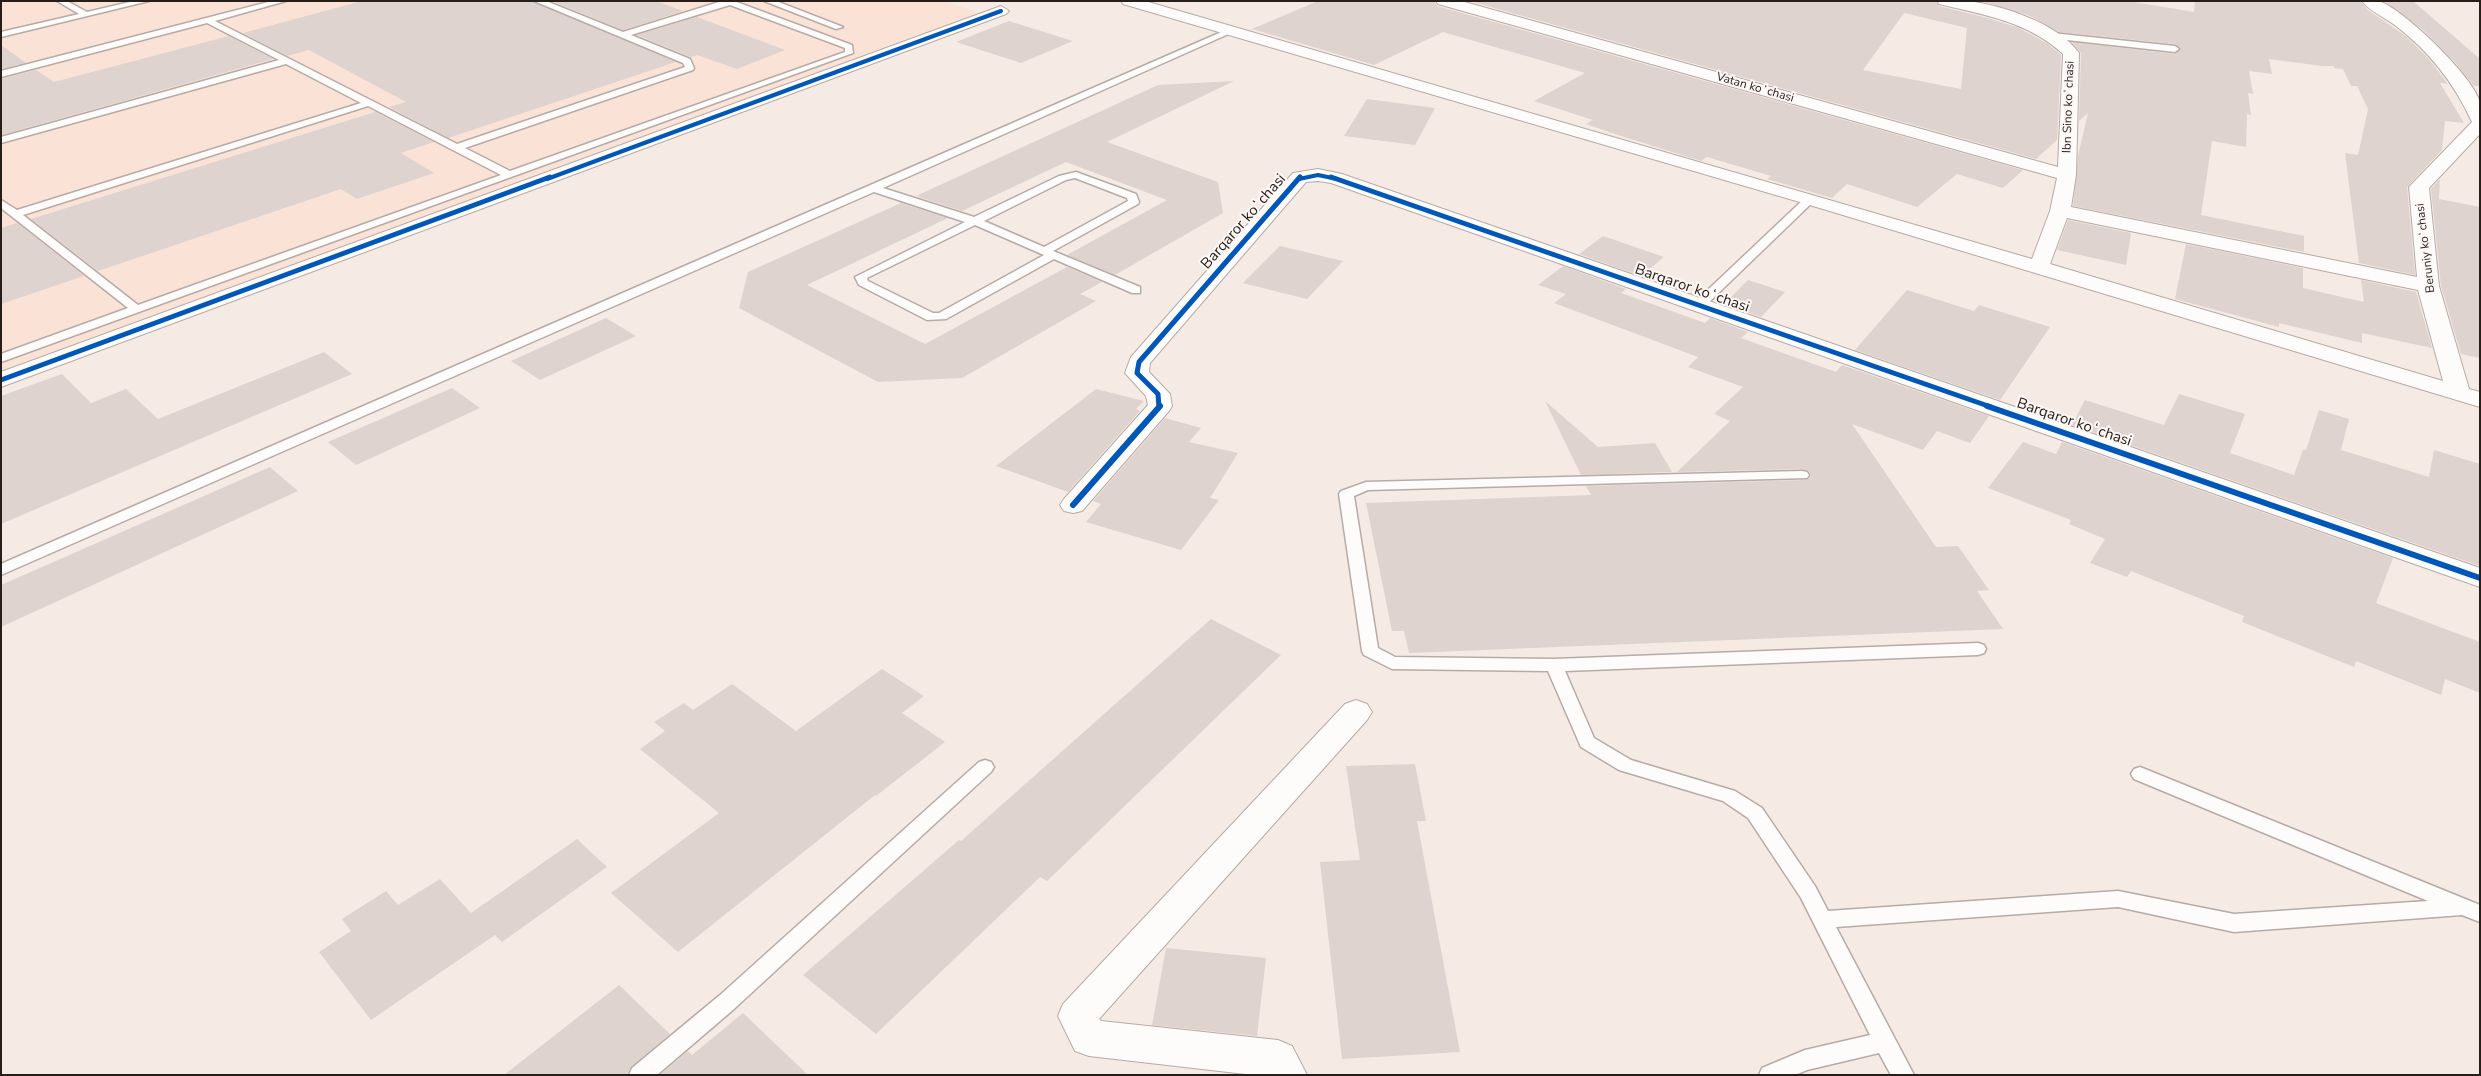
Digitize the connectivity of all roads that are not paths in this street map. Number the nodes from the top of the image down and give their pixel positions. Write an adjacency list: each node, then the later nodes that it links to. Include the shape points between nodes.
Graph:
1 (61, 1): 15 (lane)
2 (97, 1): 13 (lane)
3 (145, 1): 13 (lane)
4 (282, 1): 16 (lane)
5 (538, 1): 20 (lane)
6 (768, 1): 17 (lane)
7 (1128, 1): 18 (street)
8 (1443, 1): 29 (street, Vatan koʻchasi)
9 (1944, 1): 12 (street, Ibn Sino koʻchasi)
10 (2369, 1): 26 (street, Beruniy koʻchasi, via 2423,41 2469,98)
11 (728, 2): 20 (lane); 30 (lane, via 849,47 849,53)
12 (1994, 6): 21 (street, Ibn Sino koʻchasi)
13 (110, 10): 15 (lane)
14 (1001, 11): 44 (street)
15 (86, 15): 19 (lane)
16 (207, 20): 23 (lane); 24 (lane)
17 (840, 27)
18 (1229, 32): 31 (lane); 32 (street)
19 (1, 35)
20 (623, 35): 28 (lane, via 687,61 690,68)
21 (2052, 36): 22 (lane); 29 (street, Ibn Sino koʻchasi, via 2071,53)
22 (2175, 48)
23 (286, 61): 25 (lane); 27 (lane)
24 (1, 74)
25 (369, 103): 28 (lane); 35 (lane)
26 (2480, 122): 39 (street, Beruniy koʻchasi, via 2418,187)
27 (1, 140)
28 (456, 148): 30 (lane)
29 (2067, 175): 34 (street, Ibn Sino koʻchasi)
30 (509, 176): 42 (lane)
31 (873, 188): 36 (lane); 49 (lane)
32 (1810, 199): 38 (street); 41 (lane)
33 (1, 203): 35 (lane)
34 (2060, 211): 38 (street, Ibn Sino koʻchasi); 39 (street)
35 (15, 214): 42 (lane)
36 (974, 221): 37 (lane); 37 (lane, via 1063,178 1076,175 1132,196 1134,202); 37 (lane, via 861,277 863,283 931,317 942,316)
37 (1049, 253): 40 (lane)
38 (2039, 267): 45 (street)
39 (2428, 286): 45 (street, Beruniy koʻchasi)
40 (1136, 290)
41 (1700, 304): 48 (street, Barqaror koʻchasi, via 1335,178 1318,175 1300,177 1139,362 1137,373 1158,394 1160,406); 50 (street, Barqaror koʻchasi)
42 (136, 309): 43 (lane)
43 (1, 358)
44 (1, 380)
45 (2458, 394): 46 (street)
46 (2480, 400)
47 (1802, 475): 52 (lane, via 1366,486 1346,494 1370,651 1392,663)
48 (1073, 505)
49 (1, 570)
50 (2480, 578)
51 (1978, 649): 52 (lane)
52 (1554, 665): 57 (lane, via 1587,742 1625,765 1729,796 1755,813 1808,892)
53 (1356, 712): 60 (street, via 1078,1016 1088,1038 1278,1059)
54 (986, 767): 59 (lane, via 727,1002)
55 (2140, 774): 56 (lane)
56 (2472, 911): 57 (lane, via 2234,923 2118,900)
57 (1822, 920): 58 (lane)
58 (1884, 1042): 61 (lane, via 1805,1060); 62 (lane)
59 (640, 1075)
60 (1287, 1075)
61 (1770, 1075)
62 (1903, 1075)

